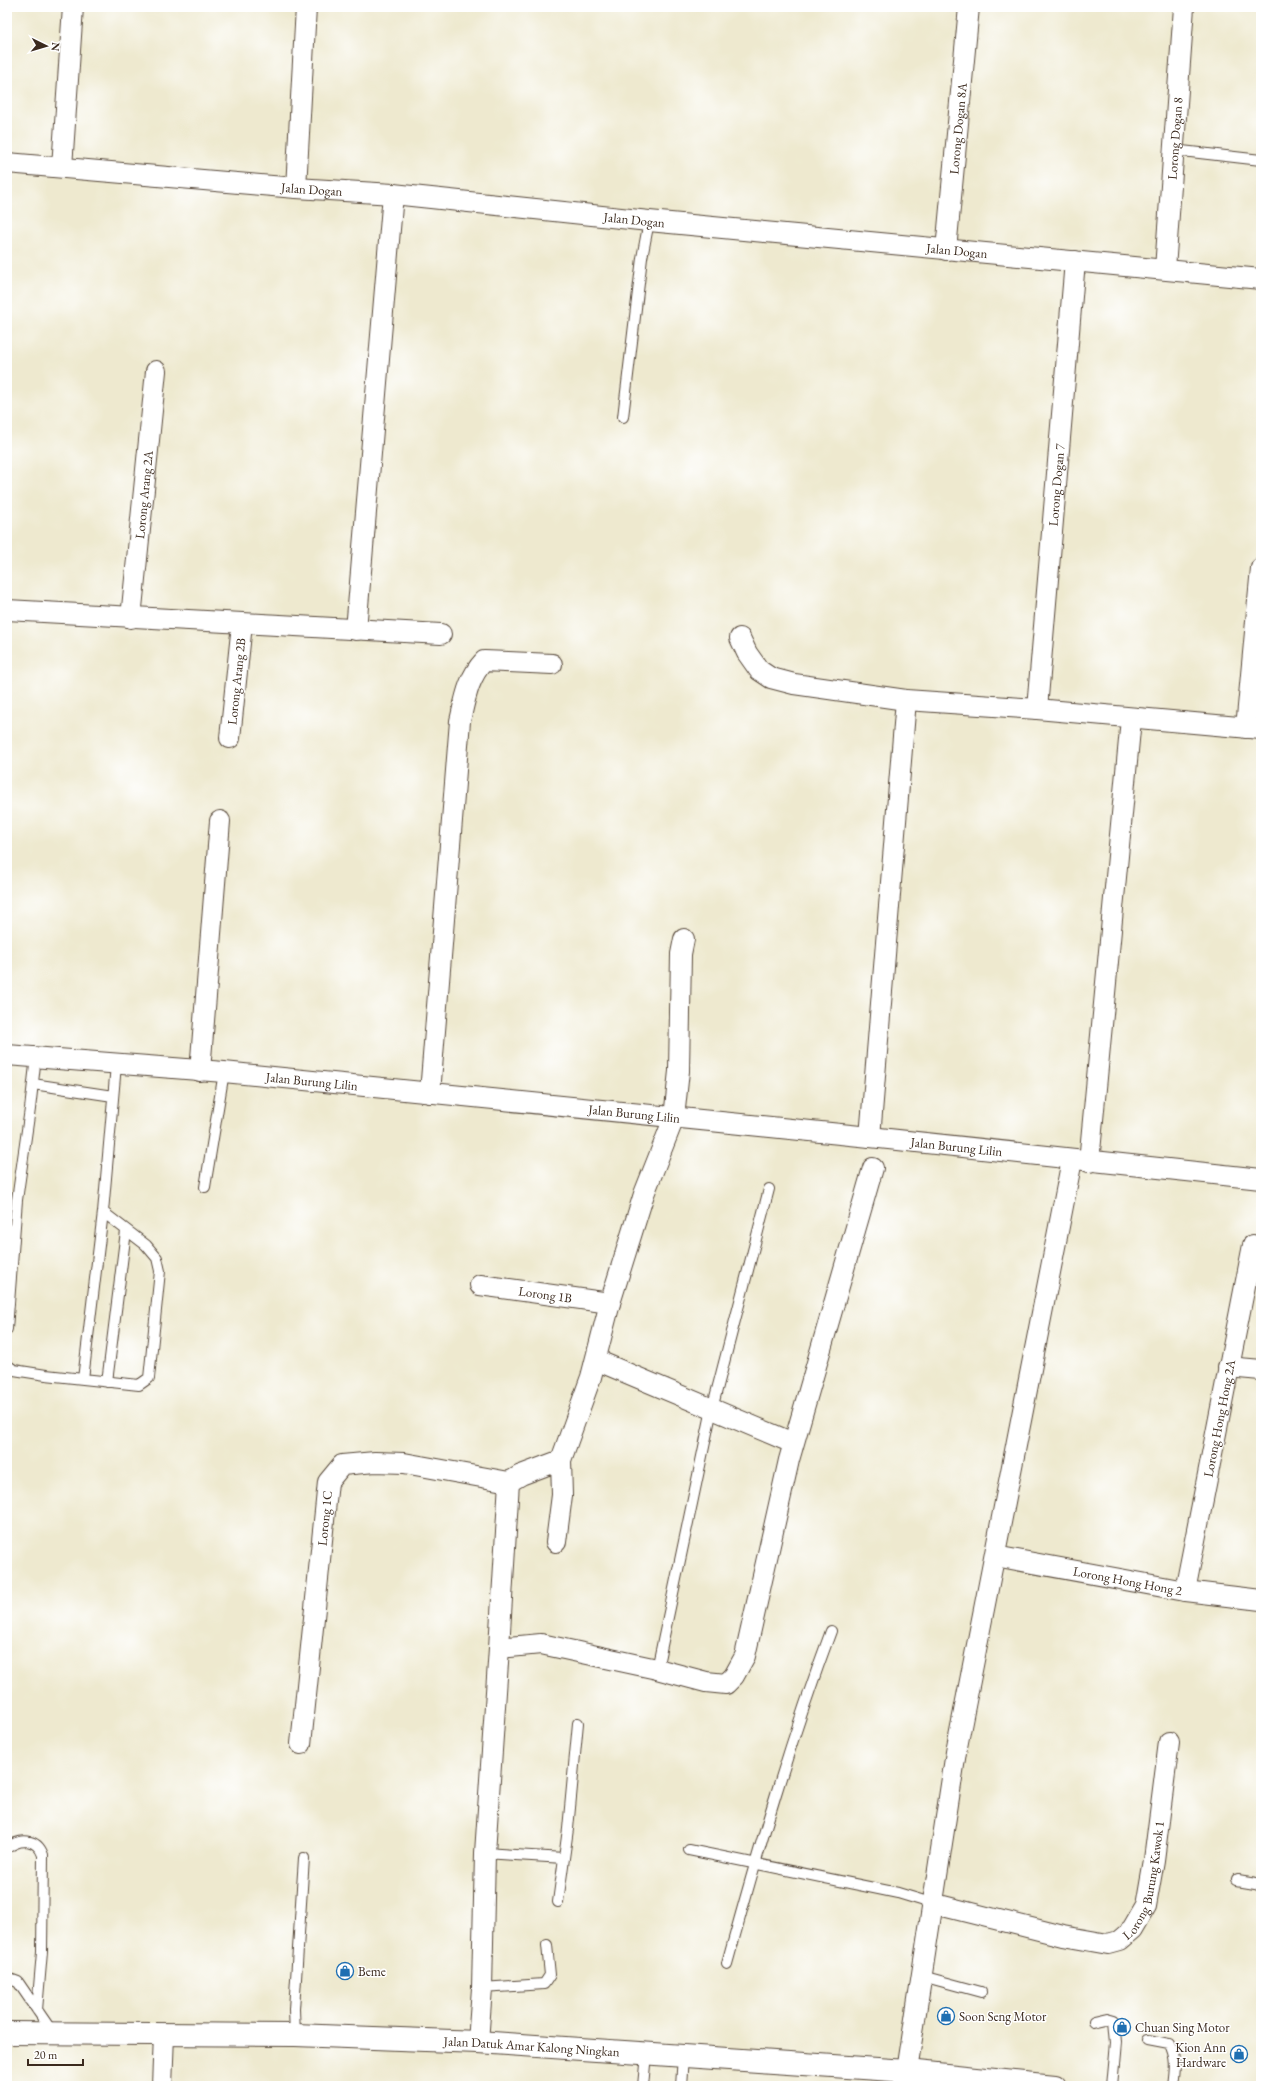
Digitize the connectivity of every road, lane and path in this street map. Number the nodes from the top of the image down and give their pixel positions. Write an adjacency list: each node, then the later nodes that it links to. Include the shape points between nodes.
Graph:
1 (73, 7): 8 (street)
2 (306, 7): 9 (street)
3 (969, 7): 12 (street, Lorong Dogan 8A)
4 (1184, 7): 5 (street, Lorong Dogan 8)
5 (1173, 150): 6 (lane); 14 (street, Lorong Dogan 8)
6 (1261, 160)
7 (7, 163): 8 (street, Jalan Dogan)
8 (62, 167): 9 (street, Jalan Dogan)
9 (296, 188): 10 (street, Jalan Dogan)
10 (393, 194): 11 (street, Jalan Dogan); 22 (street)
11 (649, 221): 12 (street, Jalan Dogan); 17 (lane)
12 (946, 250): 13 (street, Jalan Dogan)
13 (1075, 260): 14 (street, Jalan Dogan); 27 (street, Lorong Dogan 7)
14 (1165, 269): 15 (street, Jalan Dogan)
15 (1261, 279)
16 (156, 371): 20 (street, Lorong Arang 2A)
17 (622, 417)
18 (1261, 568): 29 (street)
19 (7, 610): 20 (street)
20 (131, 618): 21 (street)
21 (242, 624): 22 (street); 30 (street, Lorong Arang 2B)
22 (356, 630): 23 (street)
23 (441, 634)
24 (740, 638): 26 (street, via 759,670 771,678 794,684)
25 (552, 664): 39 (street, via 484,661 474,671 466,694 460,721)
26 (906, 700): 27 (street); 42 (street)
27 (1037, 709): 28 (street)
28 (1131, 719): 29 (street); 43 (street)
29 (1253, 729)
30 (230, 738)
31 (220, 821): 36 (street)
32 (684, 939): 41 (street, via 681,954 680,1071)
33 (7, 1055): 34 (street, Jalan Burung Lilin)
34 (36, 1056): 35 (street, Jalan Burung Lilin); 38 (lane)
35 (116, 1065): 36 (street, Jalan Burung Lilin); 40 (lane)
36 (200, 1071): 37 (street, Jalan Burung Lilin)
37 (224, 1072): 39 (street, Jalan Burung Lilin); 46 (lane)
38 (33, 1084): 40 (lane); 53 (lane, via 17,1200)
39 (430, 1093): 41 (street, Jalan Burung Lilin)
40 (113, 1096): 48 (lane)
41 (674, 1118): 42 (street, Jalan Burung Lilin); 52 (street, via 644,1194)
42 (870, 1137): 43 (street, Jalan Burung Lilin)
43 (1080, 1161): 45 (street, Jalan Burung Lilin); 65 (street)
44 (873, 1168): 61 (street)
45 (1261, 1179)
46 (205, 1187)
47 (769, 1189): 60 (lane)
48 (103, 1212): 49 (lane); 58 (lane)
49 (126, 1231): 59 (lane); 59 (lane, via 146,1245 157,1258 160,1271 149,1378 140,1385)
50 (1253, 1245): 56 (street, Lorong Hong Hong 2A)
51 (480, 1285): 52 (street, Lorong 1B)
52 (610, 1303): 54 (street)
53 (7, 1329)
54 (596, 1360): 60 (street); 62 (street, via 579,1415)
55 (7, 1365): 58 (lane, via 14,1370)
56 (1228, 1367): 57 (street); 66 (street, Lorong Hong Hong 2A)
57 (1261, 1370)
58 (83, 1379): 59 (lane)
59 (107, 1382)
60 (712, 1409): 61 (street); 70 (lane)
61 (793, 1443): 70 (street, via 745,1656 734,1676 726,1684 706,1682)
62 (561, 1460): 63 (street); 64 (street, via 562,1495)
63 (509, 1482): 69 (street); 73 (street, Lorong 1C, via 404,1463 375,1462 342,1465 328,1482)
64 (556, 1542)
65 (995, 1556): 66 (street, Lorong Hong Hong 2); 83 (street, via 956,1752)
66 (1185, 1591): 67 (street, Lorong Hong Hong 2)
67 (1261, 1600)
68 (830, 1631): 79 (lane, via 799,1716)
69 (499, 1648): 70 (street, via 541,1644); 76 (street)
70 (657, 1669)
71 (578, 1723): 78 (lane)
72 (1169, 1742): 83 (street, Lorong Burung Kawok 1, via 1146,1906 1132,1930 1119,1941 1108,1944 1063,1936)
73 (301, 1744)
74 (7, 1848): 90 (lane, via 22,1841 29,1841 41,1847 43,1855 42,1952)
75 (689, 1850): 79 (lane)
76 (485, 1853): 78 (lane); 88 (street)
77 (304, 1858): 95 (lane, via 294,2009)
78 (564, 1858): 82 (lane)
79 (755, 1865): 83 (lane, via 898,1893); 85 (lane)
80 (1237, 1880): 81 (lane)
81 (1261, 1884)
82 (558, 1902)
83 (931, 1903): 86 (street)
84 (547, 1945): 88 (lane, via 550,1974 544,1984)
85 (727, 1964)
86 (922, 1976): 89 (lane); 100 (street)
87 (7, 1978): 90 (lane, via 18,1982)
88 (482, 1988): 97 (street)
89 (982, 1992)
90 (37, 2010): 93 (lane)
91 (1094, 2021): 105 (lane, via 1107,2018 1114,2020 1116,2042)
92 (7, 2033): 93 (highway, Jalan Datuk Amar Kalong Ningkan)
93 (54, 2035): 94 (highway, Jalan Datuk Amar Kalong Ningkan)
94 (164, 2035): 95 (highway, Jalan Datuk Amar Kalong Ningkan); 101 (street)
95 (295, 2035): 97 (highway, Jalan Datuk Amar Kalong Ningkan)
96 (1148, 2040): 106 (lane, via 1169,2044 1174,2053)
97 (478, 2042): 98 (highway, Jalan Datuk Amar Kalong Ningkan)
98 (646, 2054): 99 (highway, Jalan Datuk Amar Kalong Ningkan); 102 (lane)
99 (682, 2056): 100 (highway, Jalan Datuk Amar Kalong Ningkan); 103 (lane)
100 (907, 2070): 104 (highway, Jalan Datuk Amar Kalong Ningkan)
101 (162, 2086)
102 (643, 2086)
103 (681, 2086)
104 (1055, 2086)
105 (1112, 2086)
106 (1173, 2086)

